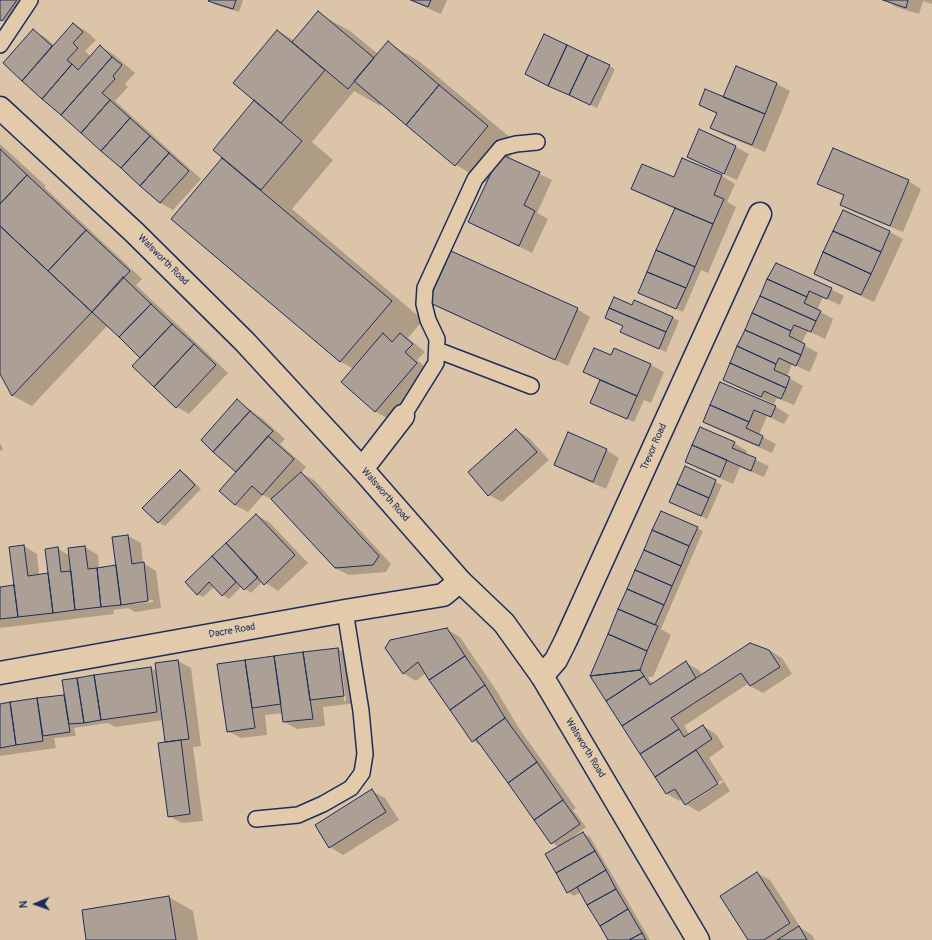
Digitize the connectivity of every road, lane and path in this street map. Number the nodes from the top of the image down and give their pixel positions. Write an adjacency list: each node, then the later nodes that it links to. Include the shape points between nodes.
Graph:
1 (30, 0): 2 (lane)
2 (0, 45)
3 (0, 108): 9 (main road, Walsworth Road, via 134,232 245,342)
4 (537, 142): 6 (lane, via 501,148 475,179 425,288 424,304 428,320 438,339)
5 (760, 214): 13 (main road, Trevor Road, via 566,640 556,660)
6 (437, 350): 7 (lane); 8 (lane, via 436,363)
7 (531, 386)
8 (403, 416): 9 (main road)
9 (362, 469): 10 (main road, Walsworth Road)
10 (460, 582): 11 (main road, Dacre Road, via 443,595); 13 (main road, Walsworth Road, via 504,623)
11 (345, 610): 12 (main road, Dacre Road); 14 (lane, via 361,711 365,754 362,773 351,788 298,815)
12 (0, 673)
13 (542, 676): 15 (main road, Walsworth Road)
14 (256, 819)
15 (698, 940)

